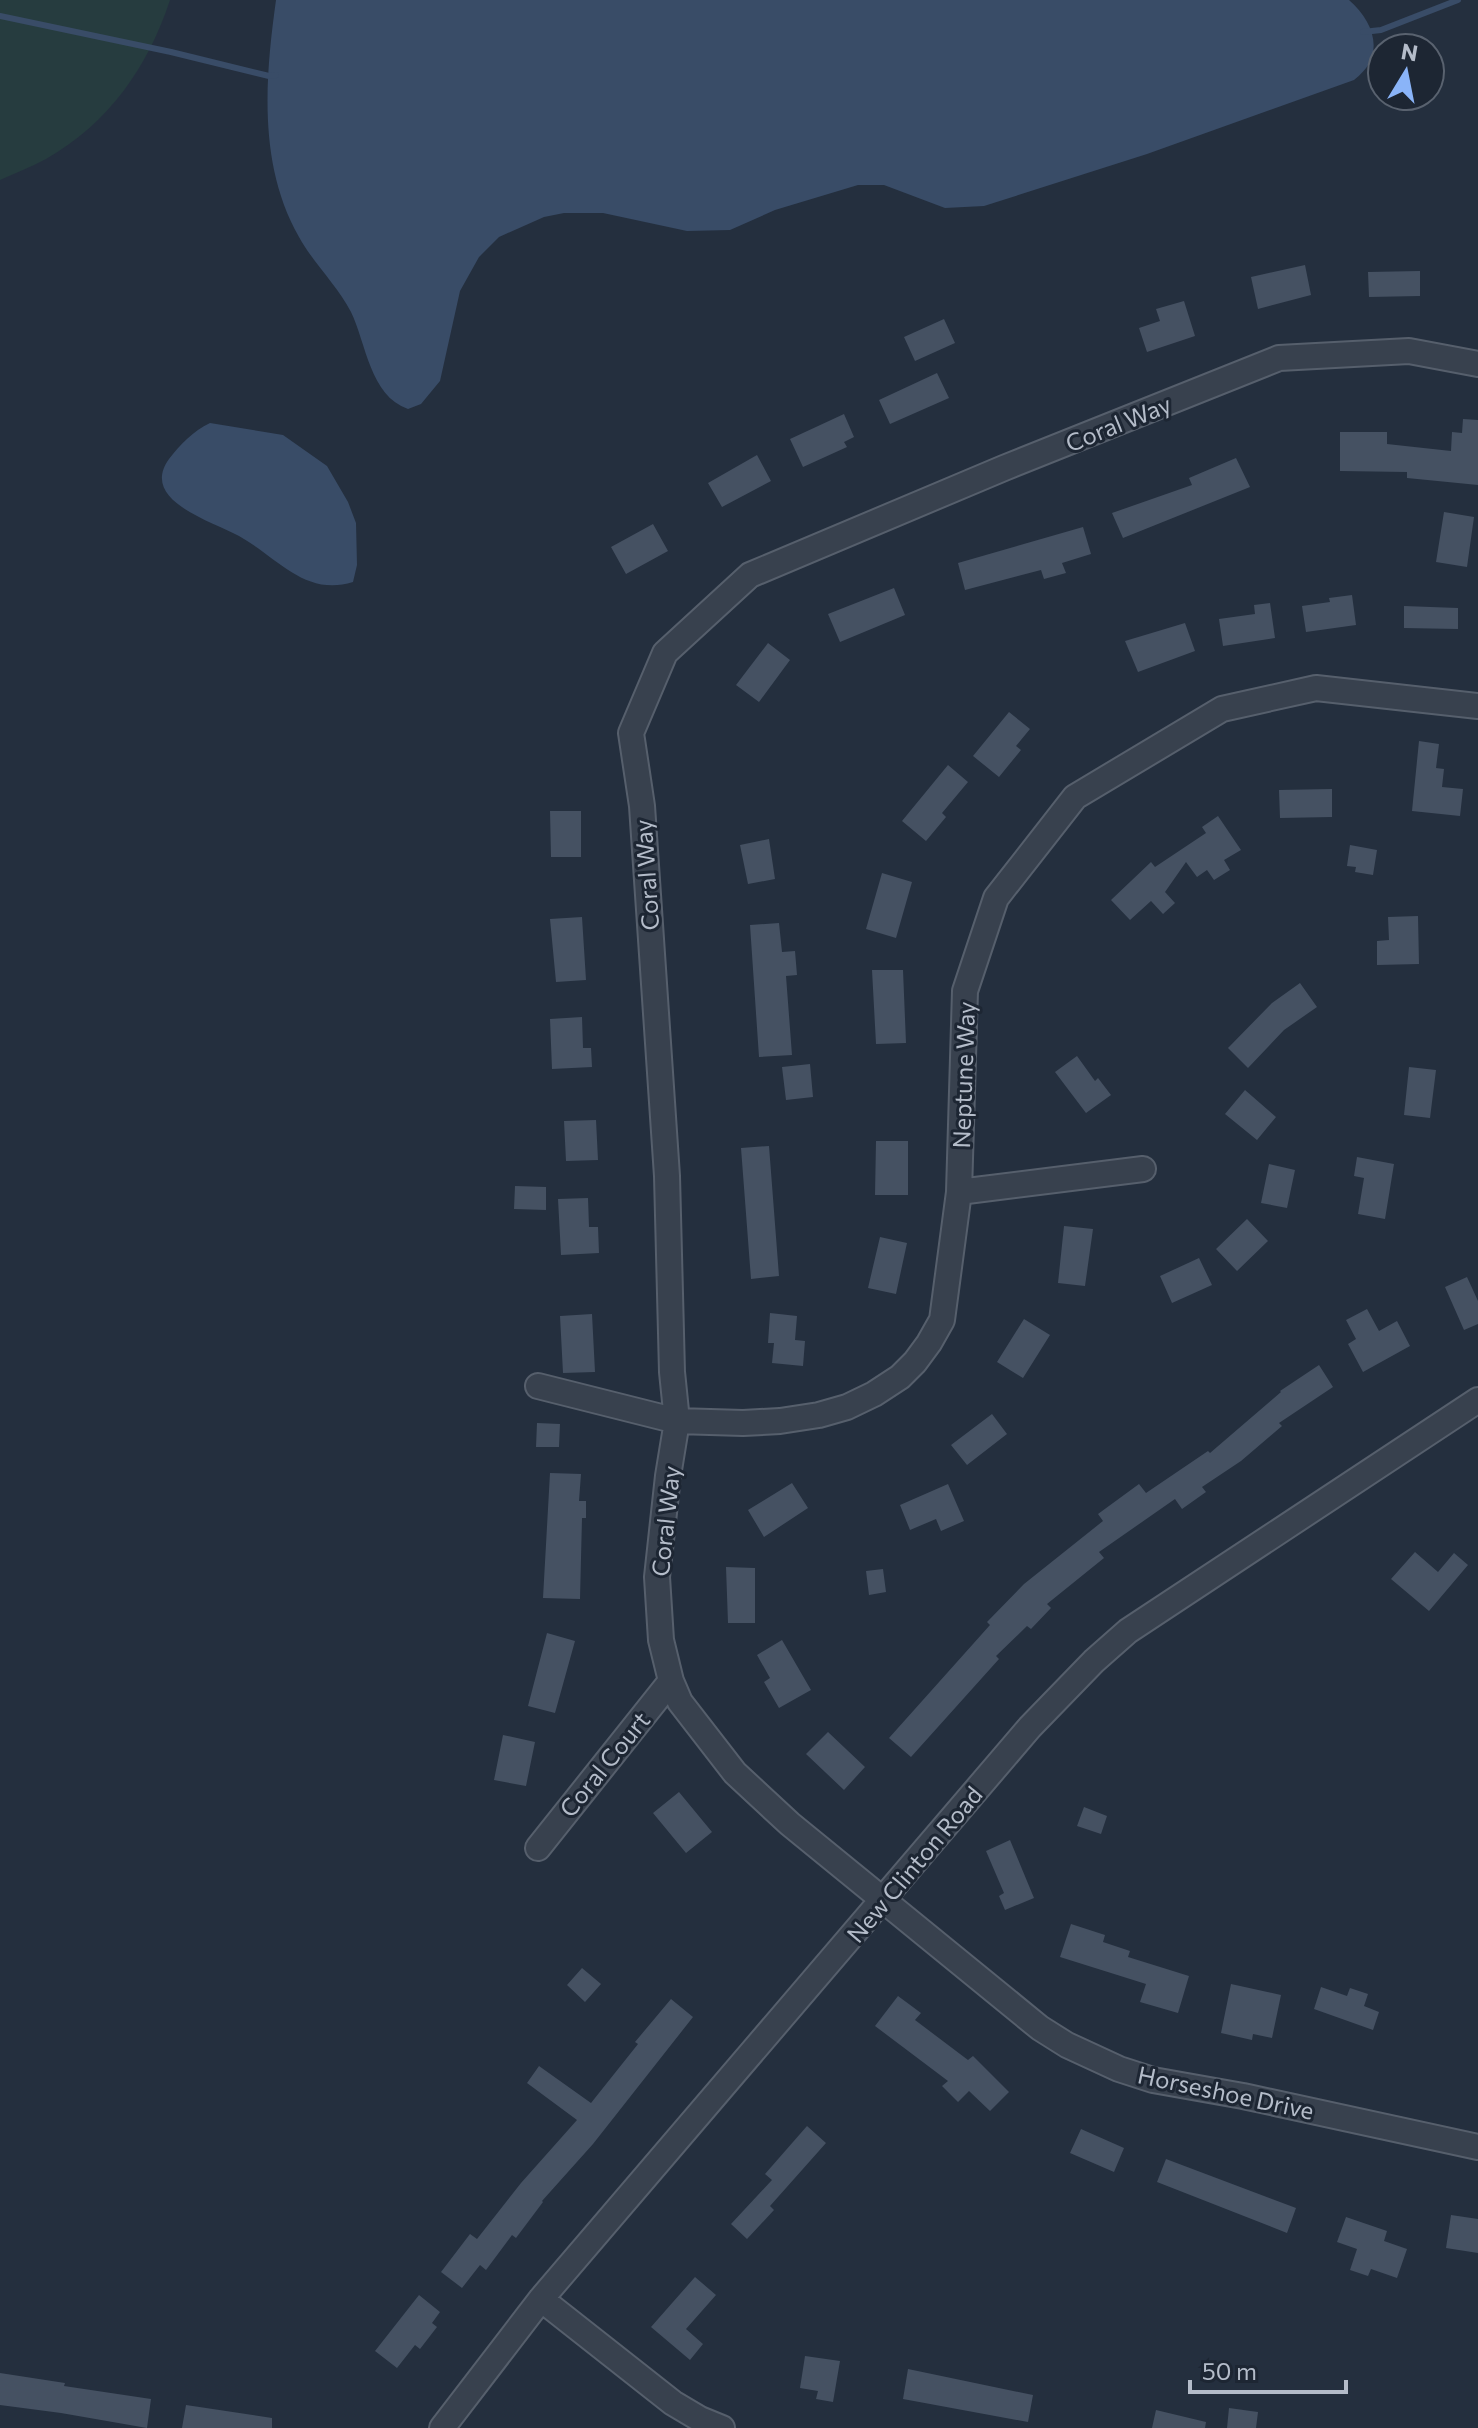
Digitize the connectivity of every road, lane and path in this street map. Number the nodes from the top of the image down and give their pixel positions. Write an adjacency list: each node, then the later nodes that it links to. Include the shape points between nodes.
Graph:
1 (1478, 364): 7 (street, Coral Way, via 1409,351 1279,358 750,575 665,653 631,733 642,806 667,1176)
2 (1478, 706): 4 (street, Neptune Way, via 1316,688 1222,709 1075,797 996,898 965,991)
3 (1143, 1169): 4 (street)
4 (959, 1192): 7 (street, Neptune Way, via 942,1320 900,1377 860,1401 819,1415 743,1423)
5 (538, 1386): 7 (street, Neptune Way)
6 (1478, 1400): 10 (street, New Clinton Road, via 1128,1631 1030,1727)
7 (677, 1421): 8 (street, Coral Way, via 657,1577 661,1640)
8 (671, 1681): 9 (street, Coral Court); 10 (street, Coral Way, via 680,1702 735,1773)
9 (538, 1848)
10 (883, 1900): 11 (street, Horseshoe Drive, via 1040,2028 1119,2069); 12 (street, New Clinton Road)
11 (1478, 2147)
12 (541, 2299): 13 (street, New Clinton Road); 14 (street, via 673,2403)
13 (442, 2428)
14 (722, 2428)

